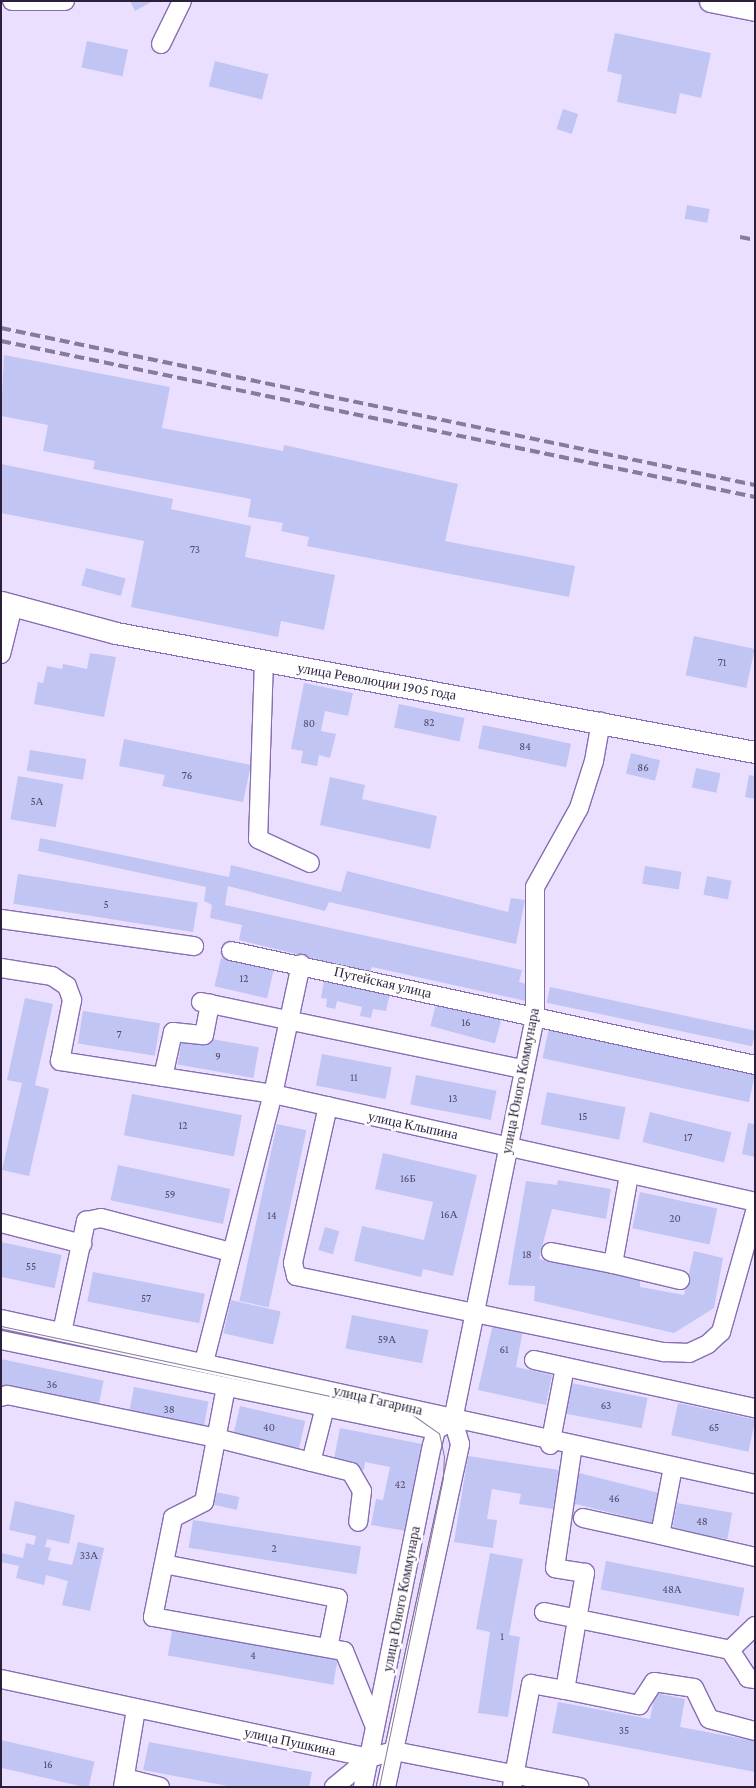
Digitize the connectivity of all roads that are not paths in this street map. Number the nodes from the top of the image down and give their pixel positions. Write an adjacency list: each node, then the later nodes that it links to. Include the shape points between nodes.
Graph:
1 (12, 1): 2 (street)
2 (64, 1)
3 (182, 1): 6 (street)
4 (710, 1): 5 (main road)
5 (755, 10)
6 (160, 44)
7 (7, 604): 8 (street); 9 (main road, улица Революции 1905 года, via 116,634)
8 (1, 654)
9 (264, 660): 10 (main road, улица Революции 1905 года); 12 (street, via 258,839)
10 (601, 722): 11 (main road, улица Революции 1905 года); 18 (street, улица Юного Коммунара, via 594,761 578,808 535,887)
11 (755, 752)
12 (310, 863)
13 (1, 920): 14 (street)
14 (194, 946)
15 (231, 951): 16 (street, Путейская улица)
16 (301, 964): 18 (street, Путейская улица); 19 (street)
17 (1, 968): 22 (street, улица Клыпина, via 52,976 67,986 72,1000 60,1061)
18 (535, 1016): 20 (street, Путейская улица); 21 (street, улица Юного Коммунара)
19 (288, 1020): 21 (street); 22 (street, via 205,1002 204,1035 173,1032); 23 (street)
20 (755, 1065)
21 (524, 1069): 25 (street, улица Юного Коммунара)
22 (164, 1076): 23 (street, улица Клыпина)
23 (272, 1094): 24 (street, улица Клыпина); 31 (street)
24 (328, 1106): 25 (street, улица Клыпина); 35 (street, via 293,1264 296,1276)
25 (507, 1146): 26 (street, улица Клыпина); 35 (street, улица Юного Коммунара)
26 (629, 1175): 27 (street, улица Клыпина); 33 (street)
27 (755, 1202)
28 (755, 1212): 35 (street, via 721,1332 708,1344 689,1353 664,1352)
29 (1, 1223): 30 (street)
30 (82, 1244): 31 (street, via 86,1221 101,1218); 37 (street)
31 (231, 1252): 40 (street)
32 (551, 1252): 33 (street)
33 (613, 1264): 34 (street)
34 (680, 1280)
35 (477, 1311): 46 (street, улица Юного Коммунара)
36 (1, 1319): 37 (street, улица Гагарина)
37 (62, 1332): 40 (street, улица Гагарина)
38 (1, 1340): 42 (street, улица Гагарина)
39 (534, 1360): 41 (street)
40 (204, 1362): 46 (street, улица Гагарина, via 422,1409)
41 (566, 1367): 45 (street); 49 (street)
42 (226, 1387): 44 (street, улица Гагарина); 48 (street)
43 (1, 1397): 48 (street, via 7,1395)
44 (325, 1407): 47 (street, улица Гагарина); 51 (street)
45 (755, 1408)
46 (453, 1420): 47 (street); 49 (street, улица Гагарина); 70 (street, улица Юного Коммунара, via 460,1444)
47 (436, 1430): 68 (street, улица Юного Коммунара)
48 (216, 1438): 51 (street); 58 (street, via 204,1502 173,1518)
49 (551, 1443): 50 (street, улица Гагарина)
50 (573, 1445): 52 (street, улица Гагарина); 60 (street, via 555,1568 585,1573)
51 (311, 1462): 55 (street, via 351,1472 362,1491)
52 (673, 1466): 53 (street, улица Гагарина); 56 (street)
53 (755, 1484)
54 (583, 1518): 56 (street)
55 (358, 1522)
56 (660, 1535): 57 (street)
57 (755, 1557)
58 (164, 1564): 62 (street, via 338,1598); 62 (street, via 153,1617)
59 (544, 1612): 60 (street)
60 (577, 1618): 63 (street); 66 (street)
61 (755, 1626): 63 (street)
62 (328, 1648): 68 (street, via 344,1651)
63 (730, 1650): 65 (street, via 748,1678)
64 (1, 1679): 67 (street, улица Пушкина)
65 (755, 1679)
66 (565, 1690): 69 (street, via 639,1705 654,1682 694,1688 710,1719); 72 (street, via 531,1684)
67 (136, 1709): 71 (street, улица Пушкина); 73 (street)
68 (375, 1727): 71 (street, улица Юного Коммунара)
69 (755, 1731)
70 (394, 1751): 71 (street, улица Пушкина); 72 (street, улица Пушкина); 77 (street, улица Юного Коммунара)
71 (369, 1758): 75 (street); 76 (street, улица Юного Коммунара)
72 (513, 1780): 78 (street, улица Пушкина)
73 (124, 1783): 74 (street)
74 (160, 1787)
75 (334, 1787)
76 (363, 1787)
77 (386, 1787)
78 (580, 1787)

